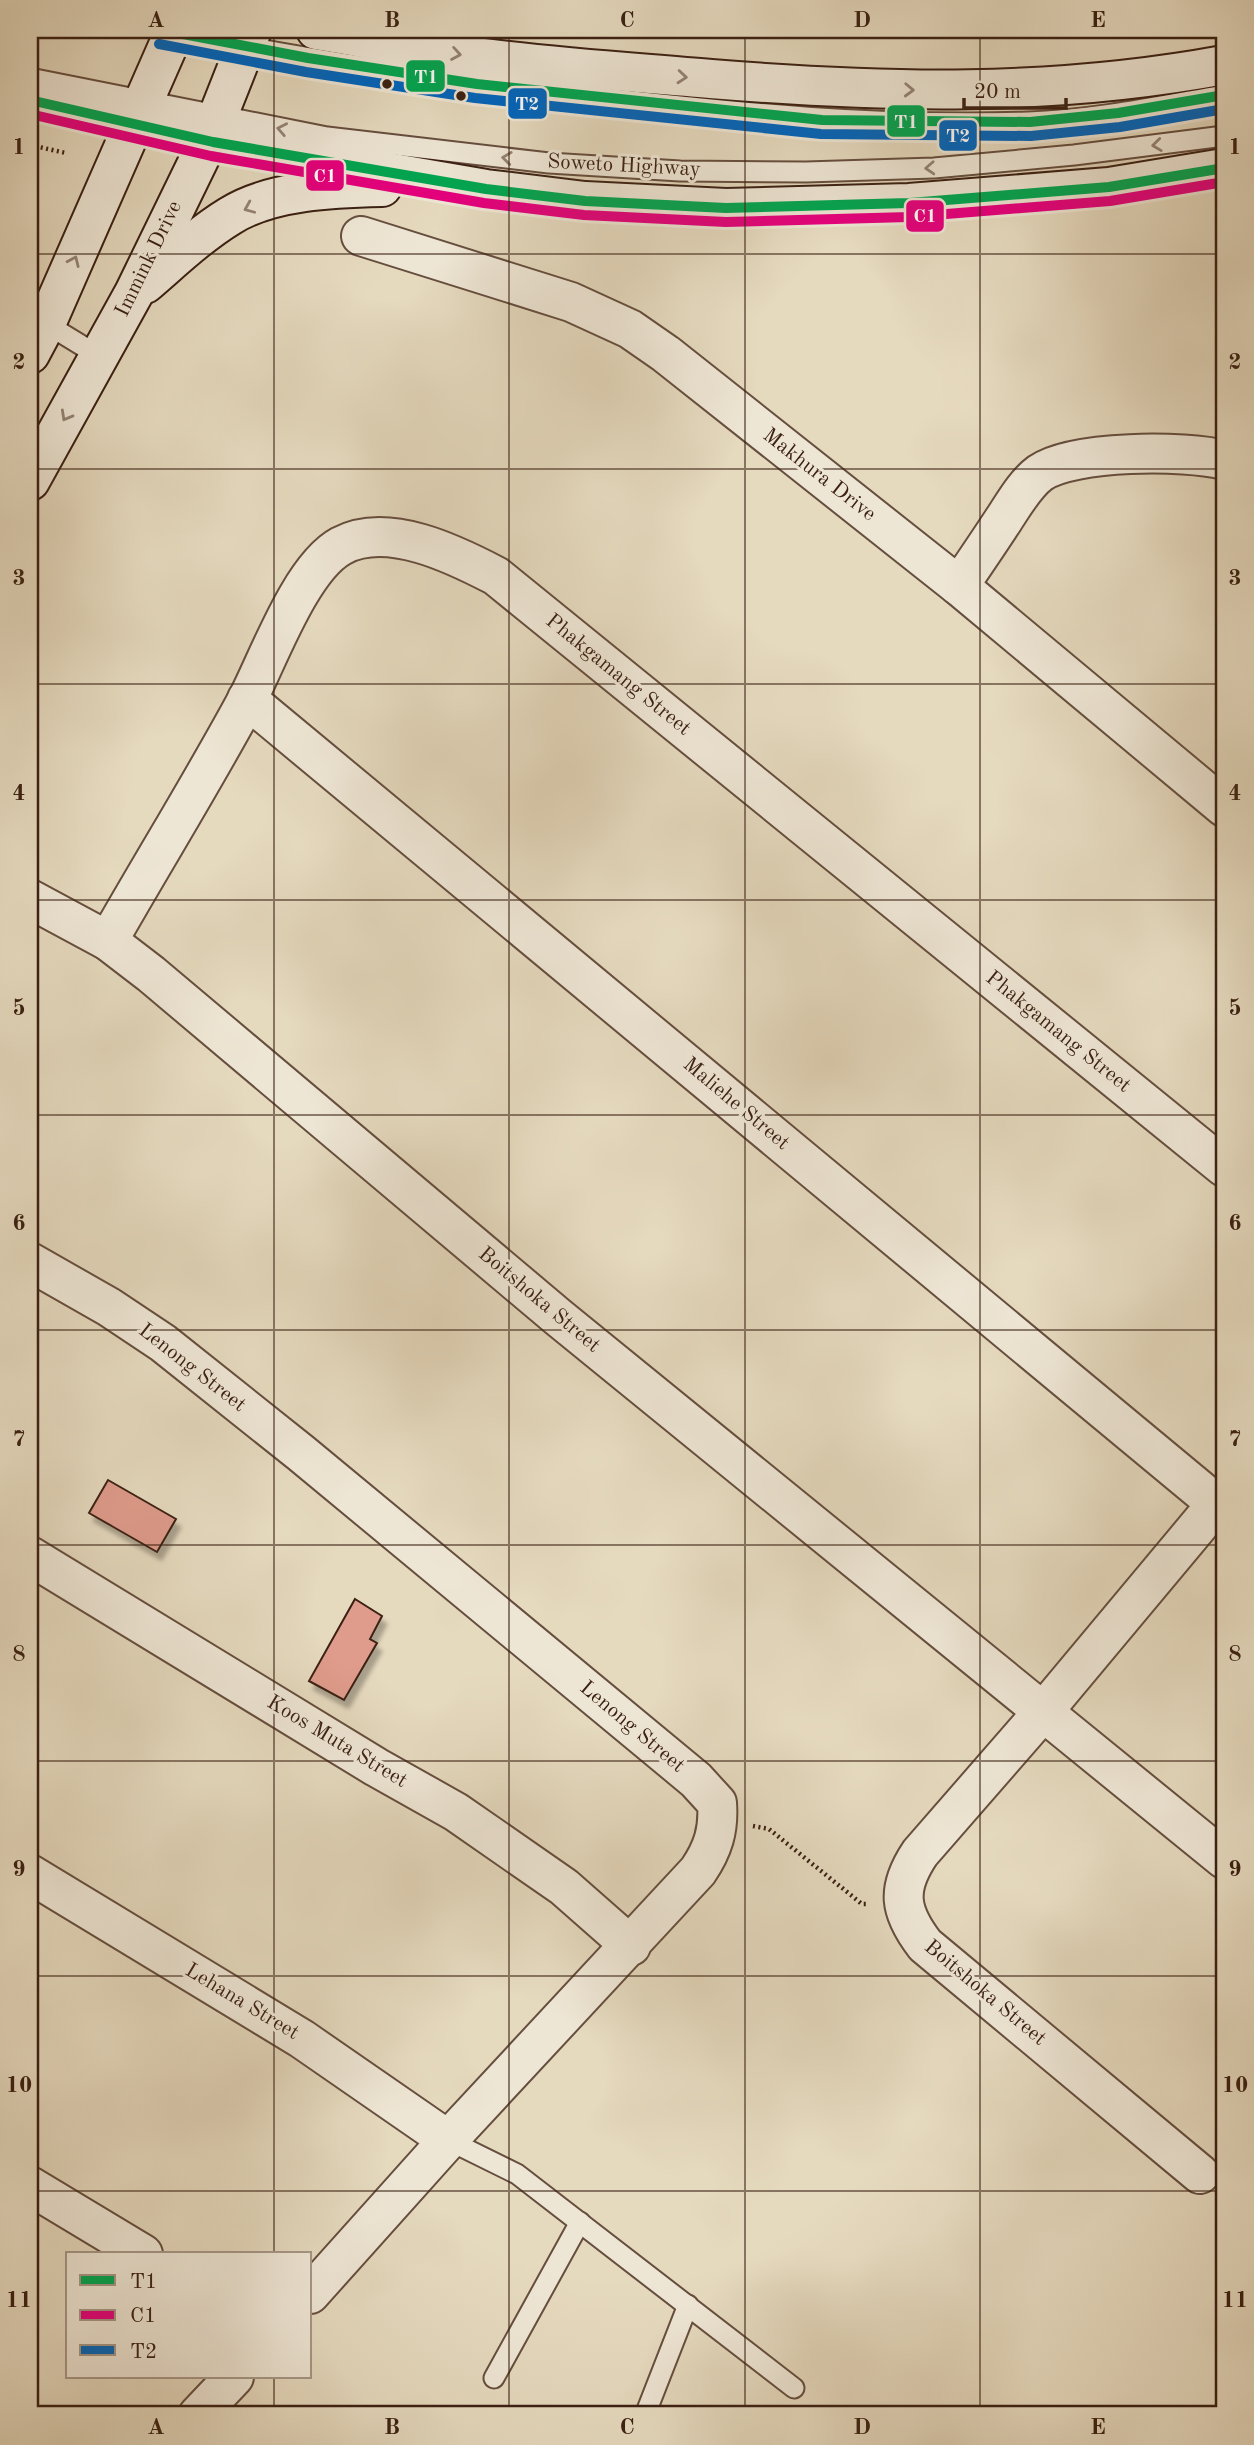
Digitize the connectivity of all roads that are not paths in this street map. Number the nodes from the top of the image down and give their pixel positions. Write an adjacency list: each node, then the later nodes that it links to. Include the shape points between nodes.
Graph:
1 (316, 30): 4 (street, one-way to 4, via 467,56 773,84 914,90 1041,88)
2 (170, 31): 3 (lane); 8 (street)
3 (248, 38): 6 (lane, via 308,58 477,84 822,120 1030,122); 9 (street, Immink Drive)
4 (1224, 65)
5 (30, 78): 8 (lane, Soweto Highway)
6 (1224, 95)
7 (30, 100): 8 (street, Soweto Highway)
8 (140, 112): 9 (street, Soweto Highway); 15 (street, one-way to 8)
9 (213, 128): 10 (lane, Soweto Highway, one-way to 9, via 934,168 806,172 549,163); 12 (street, Soweto Highway); 14 (street, Immink Drive)
10 (1224, 136)
11 (1224, 168): 12 (street, Soweto Highway, via 1109,187 830,206 726,208 585,201)
12 (486, 189): 14 (street, one-way to 14, via 333,188 264,201 232,215)
13 (361, 236): 19 (street, Makhura Drive, via 546,294 630,329)
14 (134, 293): 16 (street, Immink Drive)
15 (35, 331): 16 (lane)
16 (99, 356): 18 (street, Immink Drive, one-way to 18)
17 (1224, 460): 19 (street, via 1195,455 1111,455 1077,460 1041,473 1022,492)
18 (30, 481)
19 (959, 586): 21 (street, Makhura Drive)
20 (247, 699): 23 (street, Phakgamang Street); 24 (street, Phakgamang Street, via 299,595 324,558 342,545 385,537 468,562 496,576); 26 (street, Maliehe Street)
21 (1224, 807)
22 (30, 898): 23 (street, Boitshoka Street)
23 (108, 941): 28 (street, Boitshoka Street)
24 (1224, 1167)
25 (30, 1262): 31 (street, Lenong Street, via 163,1343 696,1780 717,1803 717,1833 710,1854)
26 (1222, 1503): 28 (street)
27 (30, 1556): 31 (street, Koos Muta Street, via 456,1812 564,1887)
28 (1042, 1713): 29 (street, Boitshoka Street); 33 (street, Boitshoka Street, via 908,1871 904,1905 909,1924 925,1945)
29 (1224, 1859)
30 (30, 1874): 32 (street, Lehana Street, via 302,2039)
31 (631, 1945): 32 (street)
32 (448, 2140): 35 (lane, via 517,2174); 37 (street)
33 (1200, 2174)
34 (30, 2186): 36 (street)
35 (580, 2222): 38 (lane); 40 (lane)
36 (140, 2252)
37 (312, 2292)
38 (688, 2305): 41 (lane); 43 (lane)
39 (233, 2378): 42 (street)
40 (494, 2378)
41 (794, 2388)
42 (198, 2415)
43 (645, 2415)

